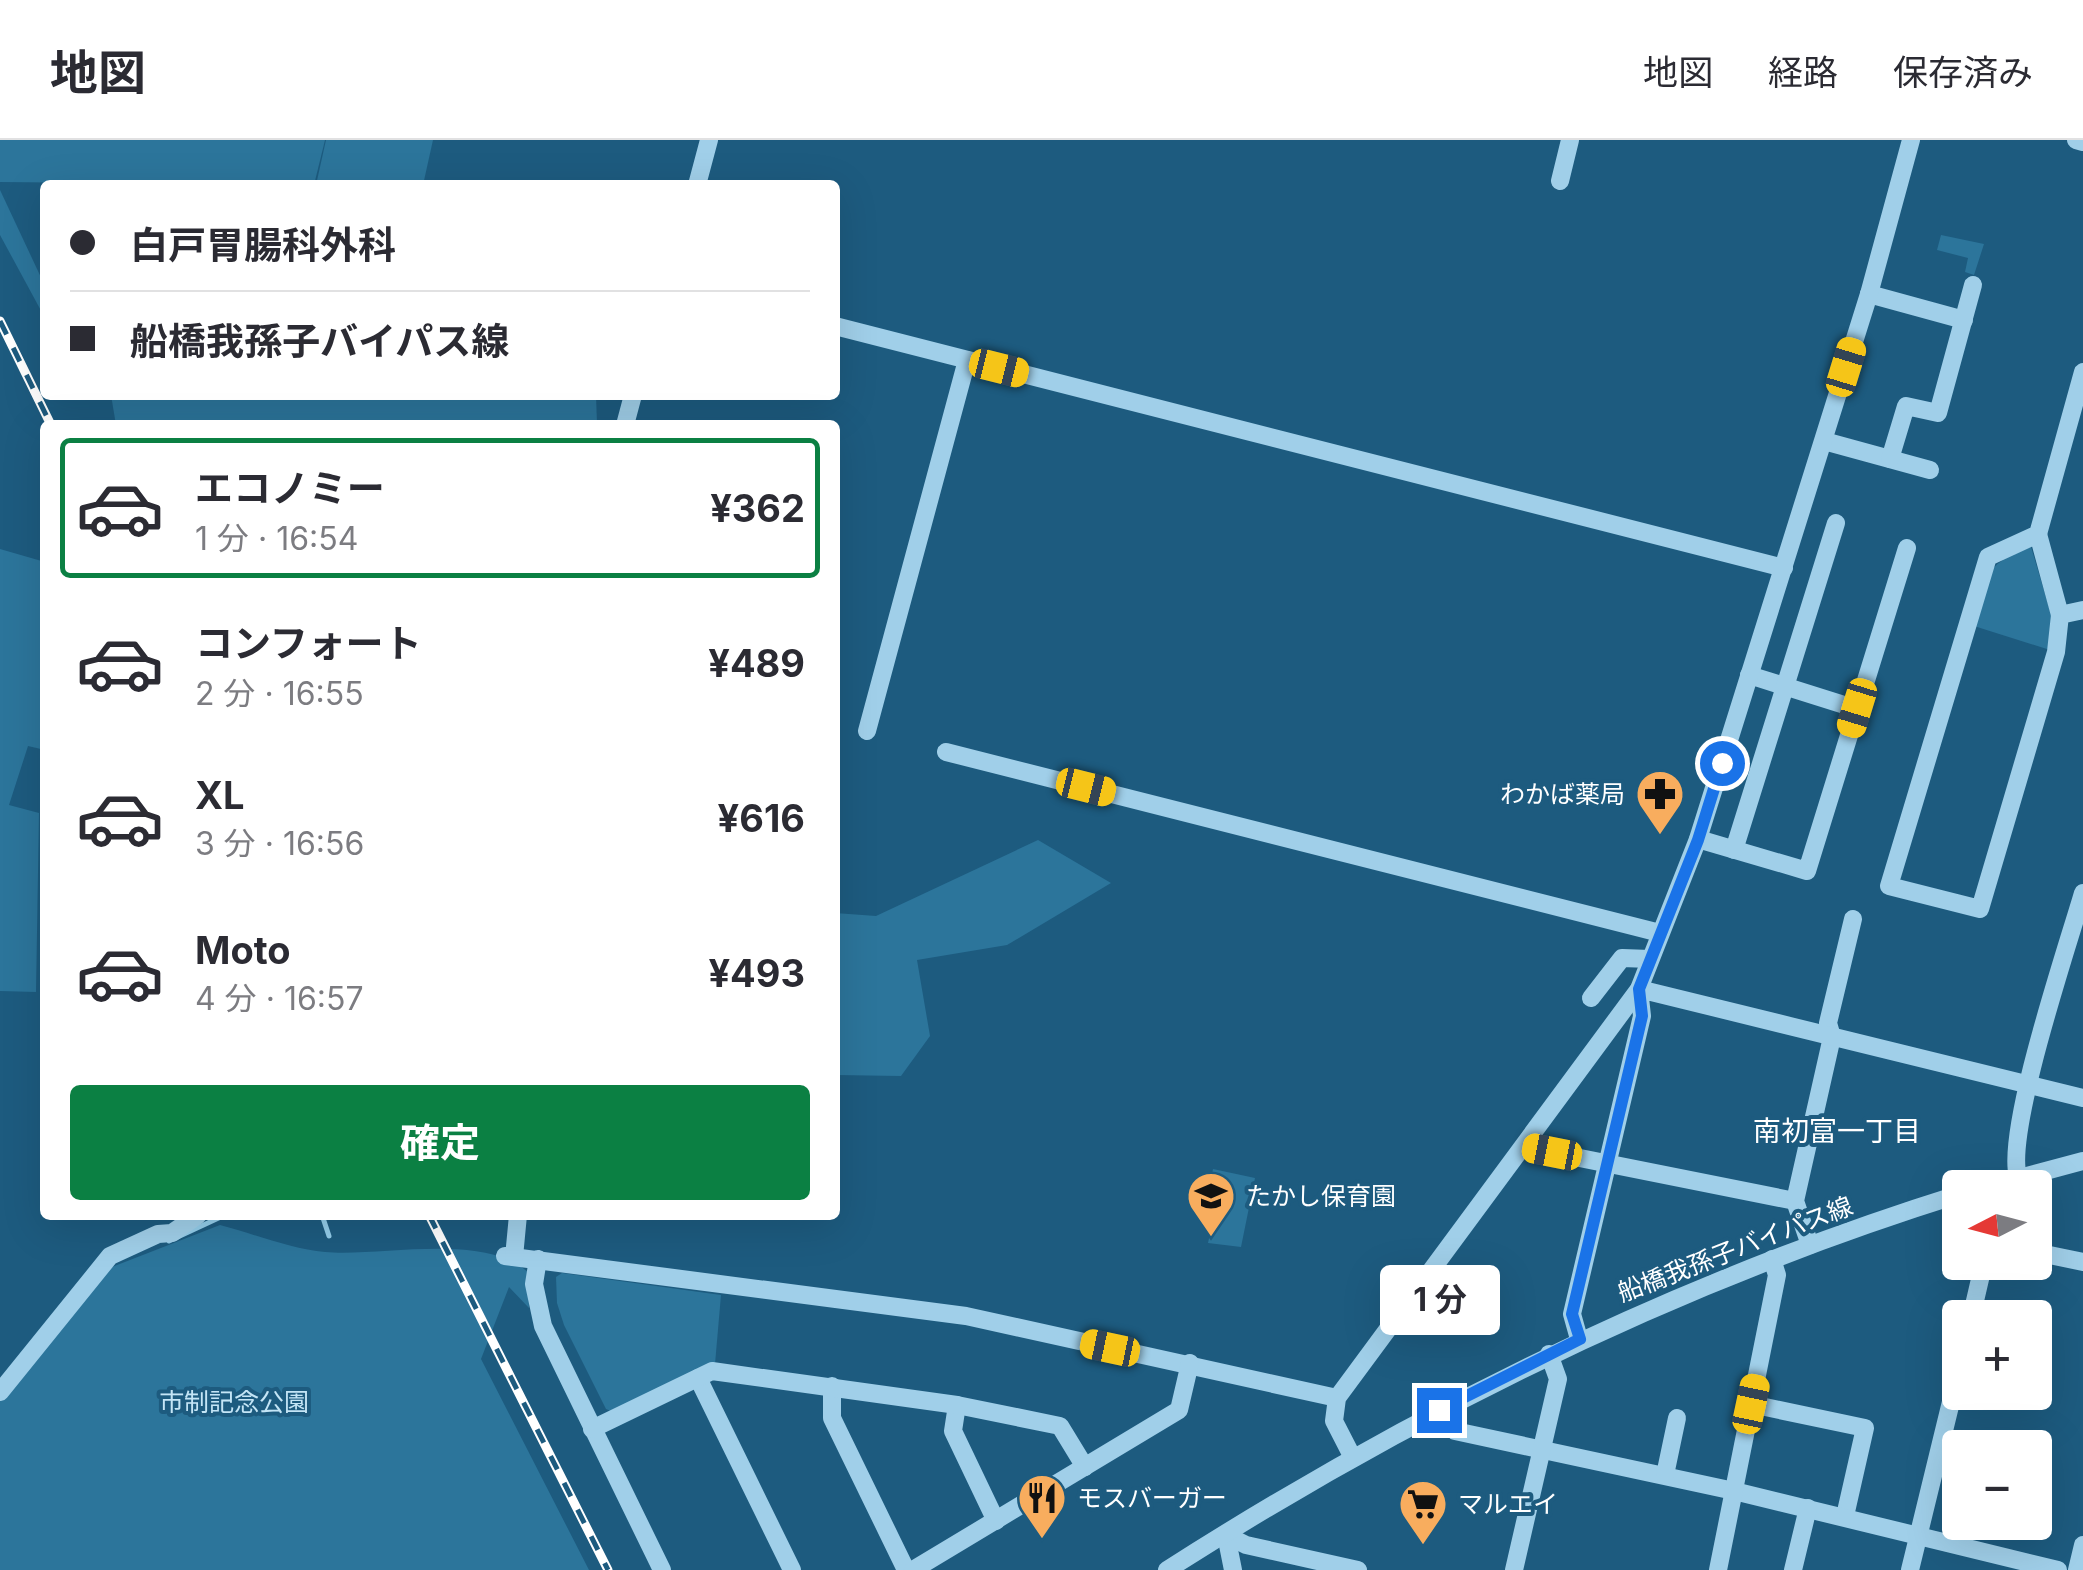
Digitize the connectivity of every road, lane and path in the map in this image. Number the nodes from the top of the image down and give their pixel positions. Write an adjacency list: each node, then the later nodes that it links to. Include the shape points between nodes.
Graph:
1 (708, 140): 4 (street)
2 (1570, 140): 5 (street)
3 (1911, 140): 7 (street)
4 (698, 180)
5 (1560, 181)
6 (1973, 285): 8 (street)
7 (1869, 294): 8 (street); 12 (street)
8 (1964, 320): 13 (street, via 1938,413 1906,406)
9 (840, 327): 10 (street)
10 (967, 360): 18 (street); 24 (street)
11 (2083, 372): 16 (street)
12 (1824, 441): 13 (street); 18 (street)
13 (1890, 459): 14 (street)
14 (1930, 470)
15 (1836, 523): 22 (street)
16 (2038, 534): 20 (street); 20 (street, via 1988,557 1889,886 1980,909 2056,652)
17 (1906, 548): 23 (street)
18 (1784, 568): 21 (street)
19 (2083, 610): 20 (street)
20 (2060, 615)
21 (1749, 675): 22 (street); 26 (street)
22 (1787, 686): 23 (street); 27 (street)
23 (1857, 708): 27 (street, via 1807,871)
24 (867, 731)
25 (946, 752): 30 (street)
26 (1698, 840): 27 (street); 30 (street)
27 (1734, 850)
28 (2083, 893): 35 (street)
29 (1853, 919): 34 (street, via 1828,1023)
30 (1660, 933): 31 (street)
31 (1650, 959): 32 (street); 33 (street, via 1622,958)
32 (1639, 989): 34 (street); 37 (street); 39 (street, via 1642,1016)
33 (1591, 998)
34 (1832, 1037): 35 (street); 42 (street)
35 (2029, 1085): 36 (street); 40 (street)
36 (2083, 1098)
37 (1525, 1147): 39 (street); 57 (street)
38 (2083, 1161): 41 (street)
39 (1608, 1163): 42 (street); 51 (street, via 1572,1314)
40 (2016, 1170)
41 (2046, 1170)
42 (1795, 1200): 46 (street)
43 (1942, 1202): 46 (street, 船橋我孫子バイパス線)
44 (191, 1220): 56 (street, via 110,1256)
45 (517, 1220): 48 (street, via 510,1257)
46 (1810, 1245): 49 (street, 船橋我孫子バイパス線)
47 (2052, 1256): 50 (street)
48 (538, 1259): 53 (street, via 966,1316); 63 (street, via 534,1284 543,1326)
49 (1772, 1259): 51 (street, 船橋我孫子バイパス線); 58 (street, via 1777,1275)
50 (2083, 1262)
51 (1580, 1339): 52 (street, 船橋我孫子バイパス線)
52 (1549, 1354): 60 (street, 船橋我孫子バイパス線); 64 (street, via 1558,1379)
53 (1190, 1364): 57 (street); 66 (street, via 1179,1410)
54 (698, 1378): 55 (street, via 712,1371); 63 (street); 78 (street)
55 (832, 1386): 59 (street); 79 (street, via 832,1418)
56 (0, 1392)
57 (1337, 1398): 65 (street, via 1334,1421)
58 (1751, 1404): 68 (street); 70 (street, via 1865,1428)
59 (957, 1405): 66 (street, via 1060,1426); 71 (street, via 953,1430)
60 (1439, 1410): 64 (street, via 1454,1431); 65 (street, 船橋我孫子バイパス線)
61 (1949, 1410): 73 (street)
62 (1677, 1418): 67 (street)
63 (592, 1430): 77 (street)
64 (1542, 1448): 67 (street); 84 (street)
65 (1352, 1458): 72 (street, 船橋我孫子バイパス線)
66 (1085, 1467): 71 (street)
67 (1666, 1475): 68 (street)
68 (1734, 1490): 69 (street); 85 (street)
69 (1808, 1508): 70 (street); 86 (street)
70 (1845, 1516): 73 (street)
71 (996, 1521): 80 (street)
72 (1226, 1535): 75 (street); 81 (street, 船橋我孫子バイパス線); 82 (street)
73 (1918, 1536): 76 (street); 87 (street)
74 (2083, 1544): 89 (street)
75 (1326, 1566): 83 (street)
76 (2027, 1567): 88 (street)
77 (662, 1570)
78 (792, 1570)
79 (906, 1570)
80 (914, 1570)
81 (1168, 1570)
82 (1233, 1570)
83 (1358, 1570)
84 (1514, 1570)
85 (1718, 1570)
86 (1794, 1570)
87 (1910, 1570)
88 (2058, 1570)
89 (2077, 1570)

